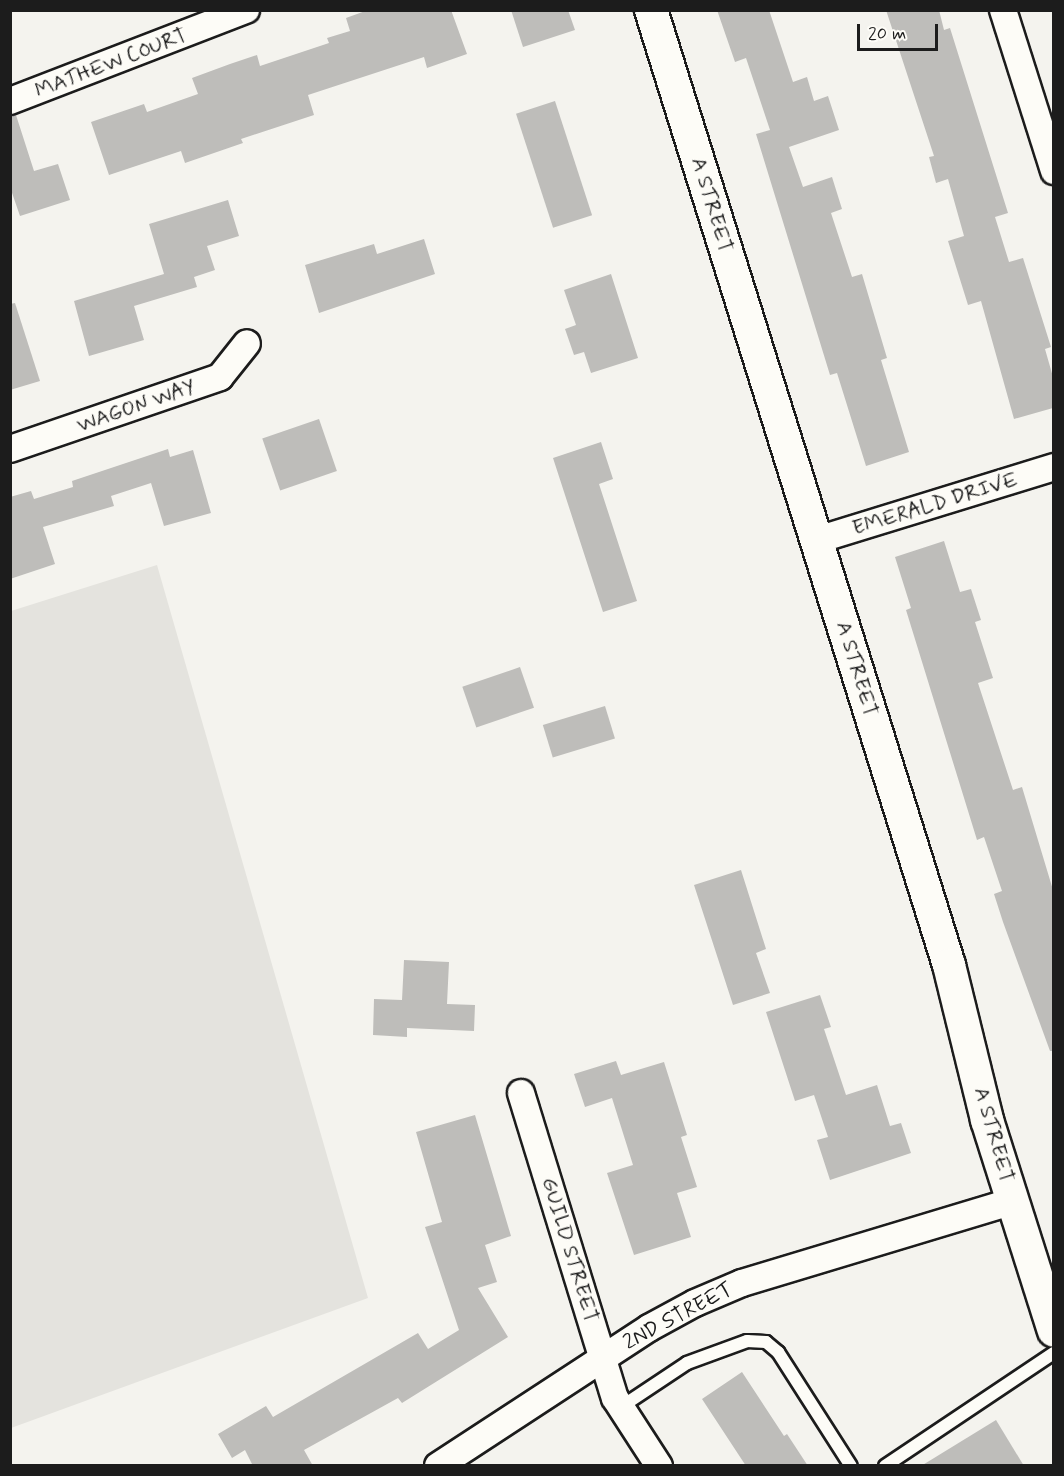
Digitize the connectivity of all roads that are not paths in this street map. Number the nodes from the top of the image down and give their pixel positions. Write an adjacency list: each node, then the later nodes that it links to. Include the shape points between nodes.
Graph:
1 (246, 10): 4 (street, MATHEW COURT)
2 (651, 10): 9 (street, A STREET)
3 (1003, 10): 5 (street)
4 (10, 102)
5 (1053, 171)
6 (247, 343): 7 (street, WAGON WAY, via 220,377)
7 (10, 448)
8 (1053, 467): 9 (street, EMERALD DRIVE)
9 (817, 540): 11 (street, A STREET, via 950,965 987,1120)
10 (521, 1093): 14 (street, GUILD STREET)
11 (1013, 1201): 12 (street, A STREET); 14 (street, 2ND STREET, via 742,1283 695,1303)
12 (1053, 1330)
13 (1053, 1353): 19 (lane)
14 (603, 1357): 15 (street, GUILD STREET); 16 (street, 2ND STREET)
15 (621, 1407): 17 (street, GUILD STREET); 18 (lane, via 687,1364 747,1341 766,1342 778,1352)
16 (438, 1466)
17 (659, 1466)
18 (851, 1466)
19 (885, 1466)

